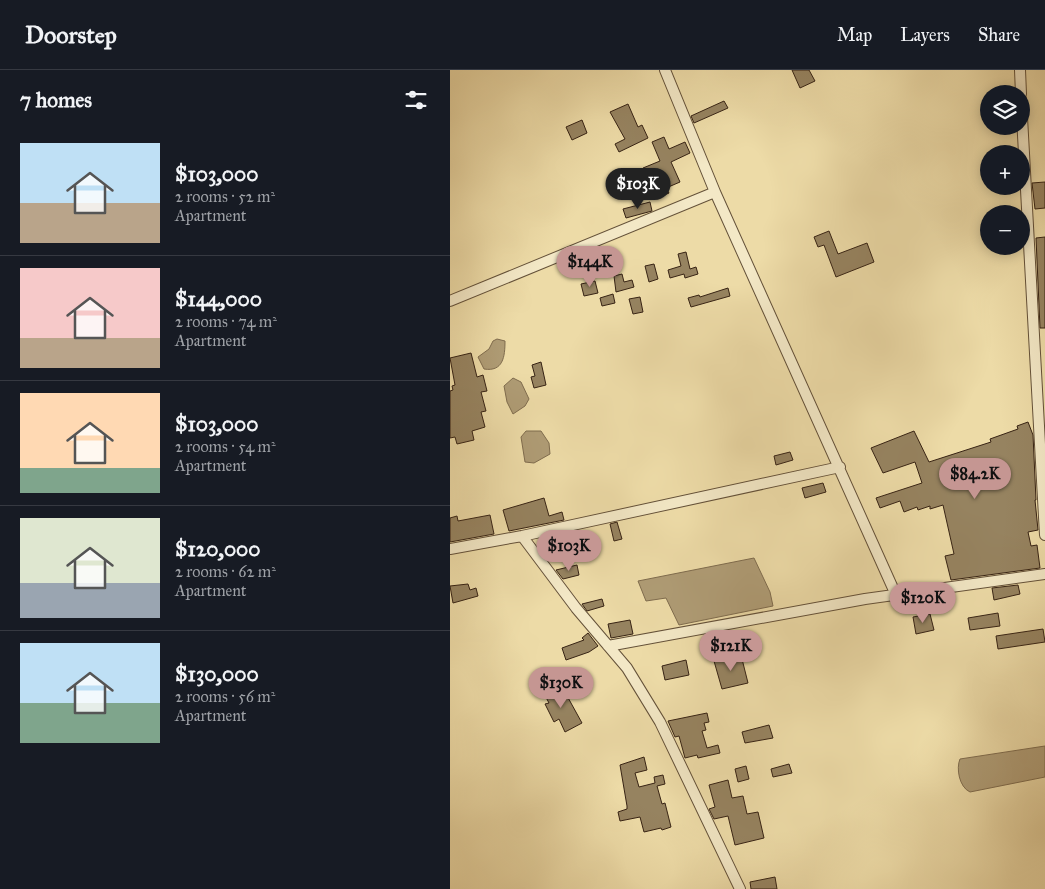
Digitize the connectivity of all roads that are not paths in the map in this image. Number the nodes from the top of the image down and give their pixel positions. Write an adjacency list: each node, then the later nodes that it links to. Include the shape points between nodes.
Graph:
1 (665, 70): 5 (street)
2 (1020, 70): 3 (street)
3 (1021, 85)
4 (1023, 135): 8 (street)
5 (715, 192): 6 (street); 7 (street)
6 (450, 302)
7 (840, 467): 9 (street); 12 (street)
8 (1045, 535)
9 (522, 536): 10 (street); 13 (street)
10 (450, 549)
11 (1045, 574): 12 (street)
12 (896, 595): 13 (street)
13 (608, 646): 14 (street, via 627,668 660,722)
14 (740, 889)

